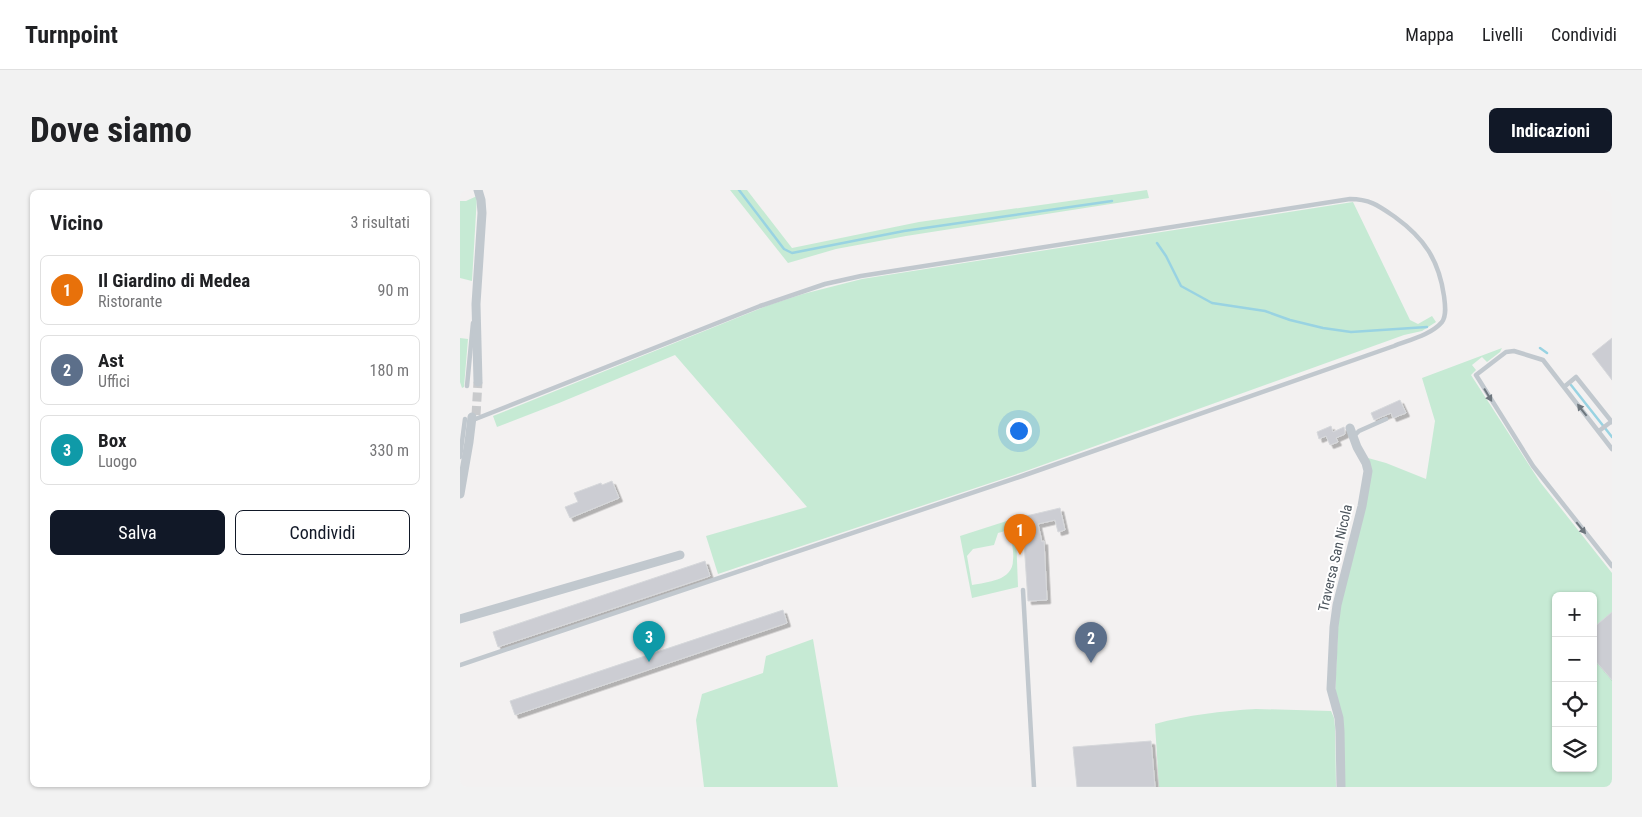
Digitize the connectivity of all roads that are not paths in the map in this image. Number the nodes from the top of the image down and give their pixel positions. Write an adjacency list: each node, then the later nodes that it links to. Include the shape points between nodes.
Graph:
1 (478, 190): 2 (street, via 482,213)
2 (476, 304): 3 (street); 3 (lane, via 471,336)
3 (473, 384)
4 (1564, 387): 7 (lane, via 1576,377); 8 (lane, one-way to 4); 15 (lane, one-way to 15, via 1543,360 1514,351 1506,352 1476,376 1533,466)
5 (472, 418): 11 (lane); 12 (street); 13 (street, via 472,456); 18 (lane, via 760,306 825,284 1350,198 1378,205 1422,241 1435,262 1445,305 1444,318 1436,327 1394,346 1025,475)
6 (1386, 419): 9 (lane)
7 (1612, 422): 8 (lane)
8 (1600, 430): 10 (lane)
9 (1352, 432): 20 (street, Traversa San Nicola, via 1368,471 1334,627 1332,689 1339,718)
10 (1612, 448)
11 (460, 457)
12 (462, 467): 13 (street)
13 (460, 487)
14 (680, 555): 17 (street)
15 (1612, 566)
16 (1023, 590): 19 (lane)
17 (460, 619)
18 (460, 665)
19 (1034, 787)
20 (1341, 787)

